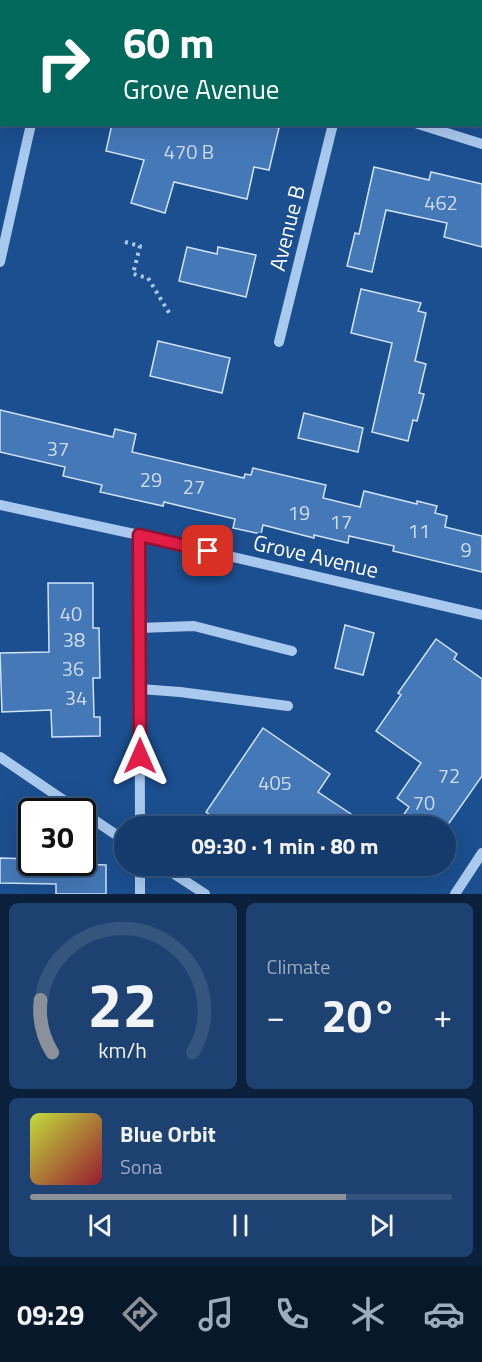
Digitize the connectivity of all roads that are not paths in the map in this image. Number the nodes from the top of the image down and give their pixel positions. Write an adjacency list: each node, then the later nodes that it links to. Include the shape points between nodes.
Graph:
1 (31, 126): 5 (street)
2 (333, 126): 6 (street, Avenue B)
3 (424, 126): 4 (street)
4 (482, 144)
5 (0, 262)
6 (279, 342)
7 (0, 505): 8 (street, Grove Avenue)
8 (139, 535): 9 (street, Grove Avenue); 10 (street)
9 (482, 615)
10 (140, 628): 11 (street, via 194,626); 12 (street)
11 (292, 651)
12 (140, 689): 13 (street); 16 (street)
13 (288, 706)
14 (0, 757): 15 (street)
15 (61, 798)
16 (140, 816)
17 (96, 821): 18 (street)
18 (114, 833)
19 (482, 853): 24 (street)
20 (140, 876): 22 (street)
21 (177, 876): 23 (street)
22 (140, 894)
23 (205, 894)
24 (454, 894)

